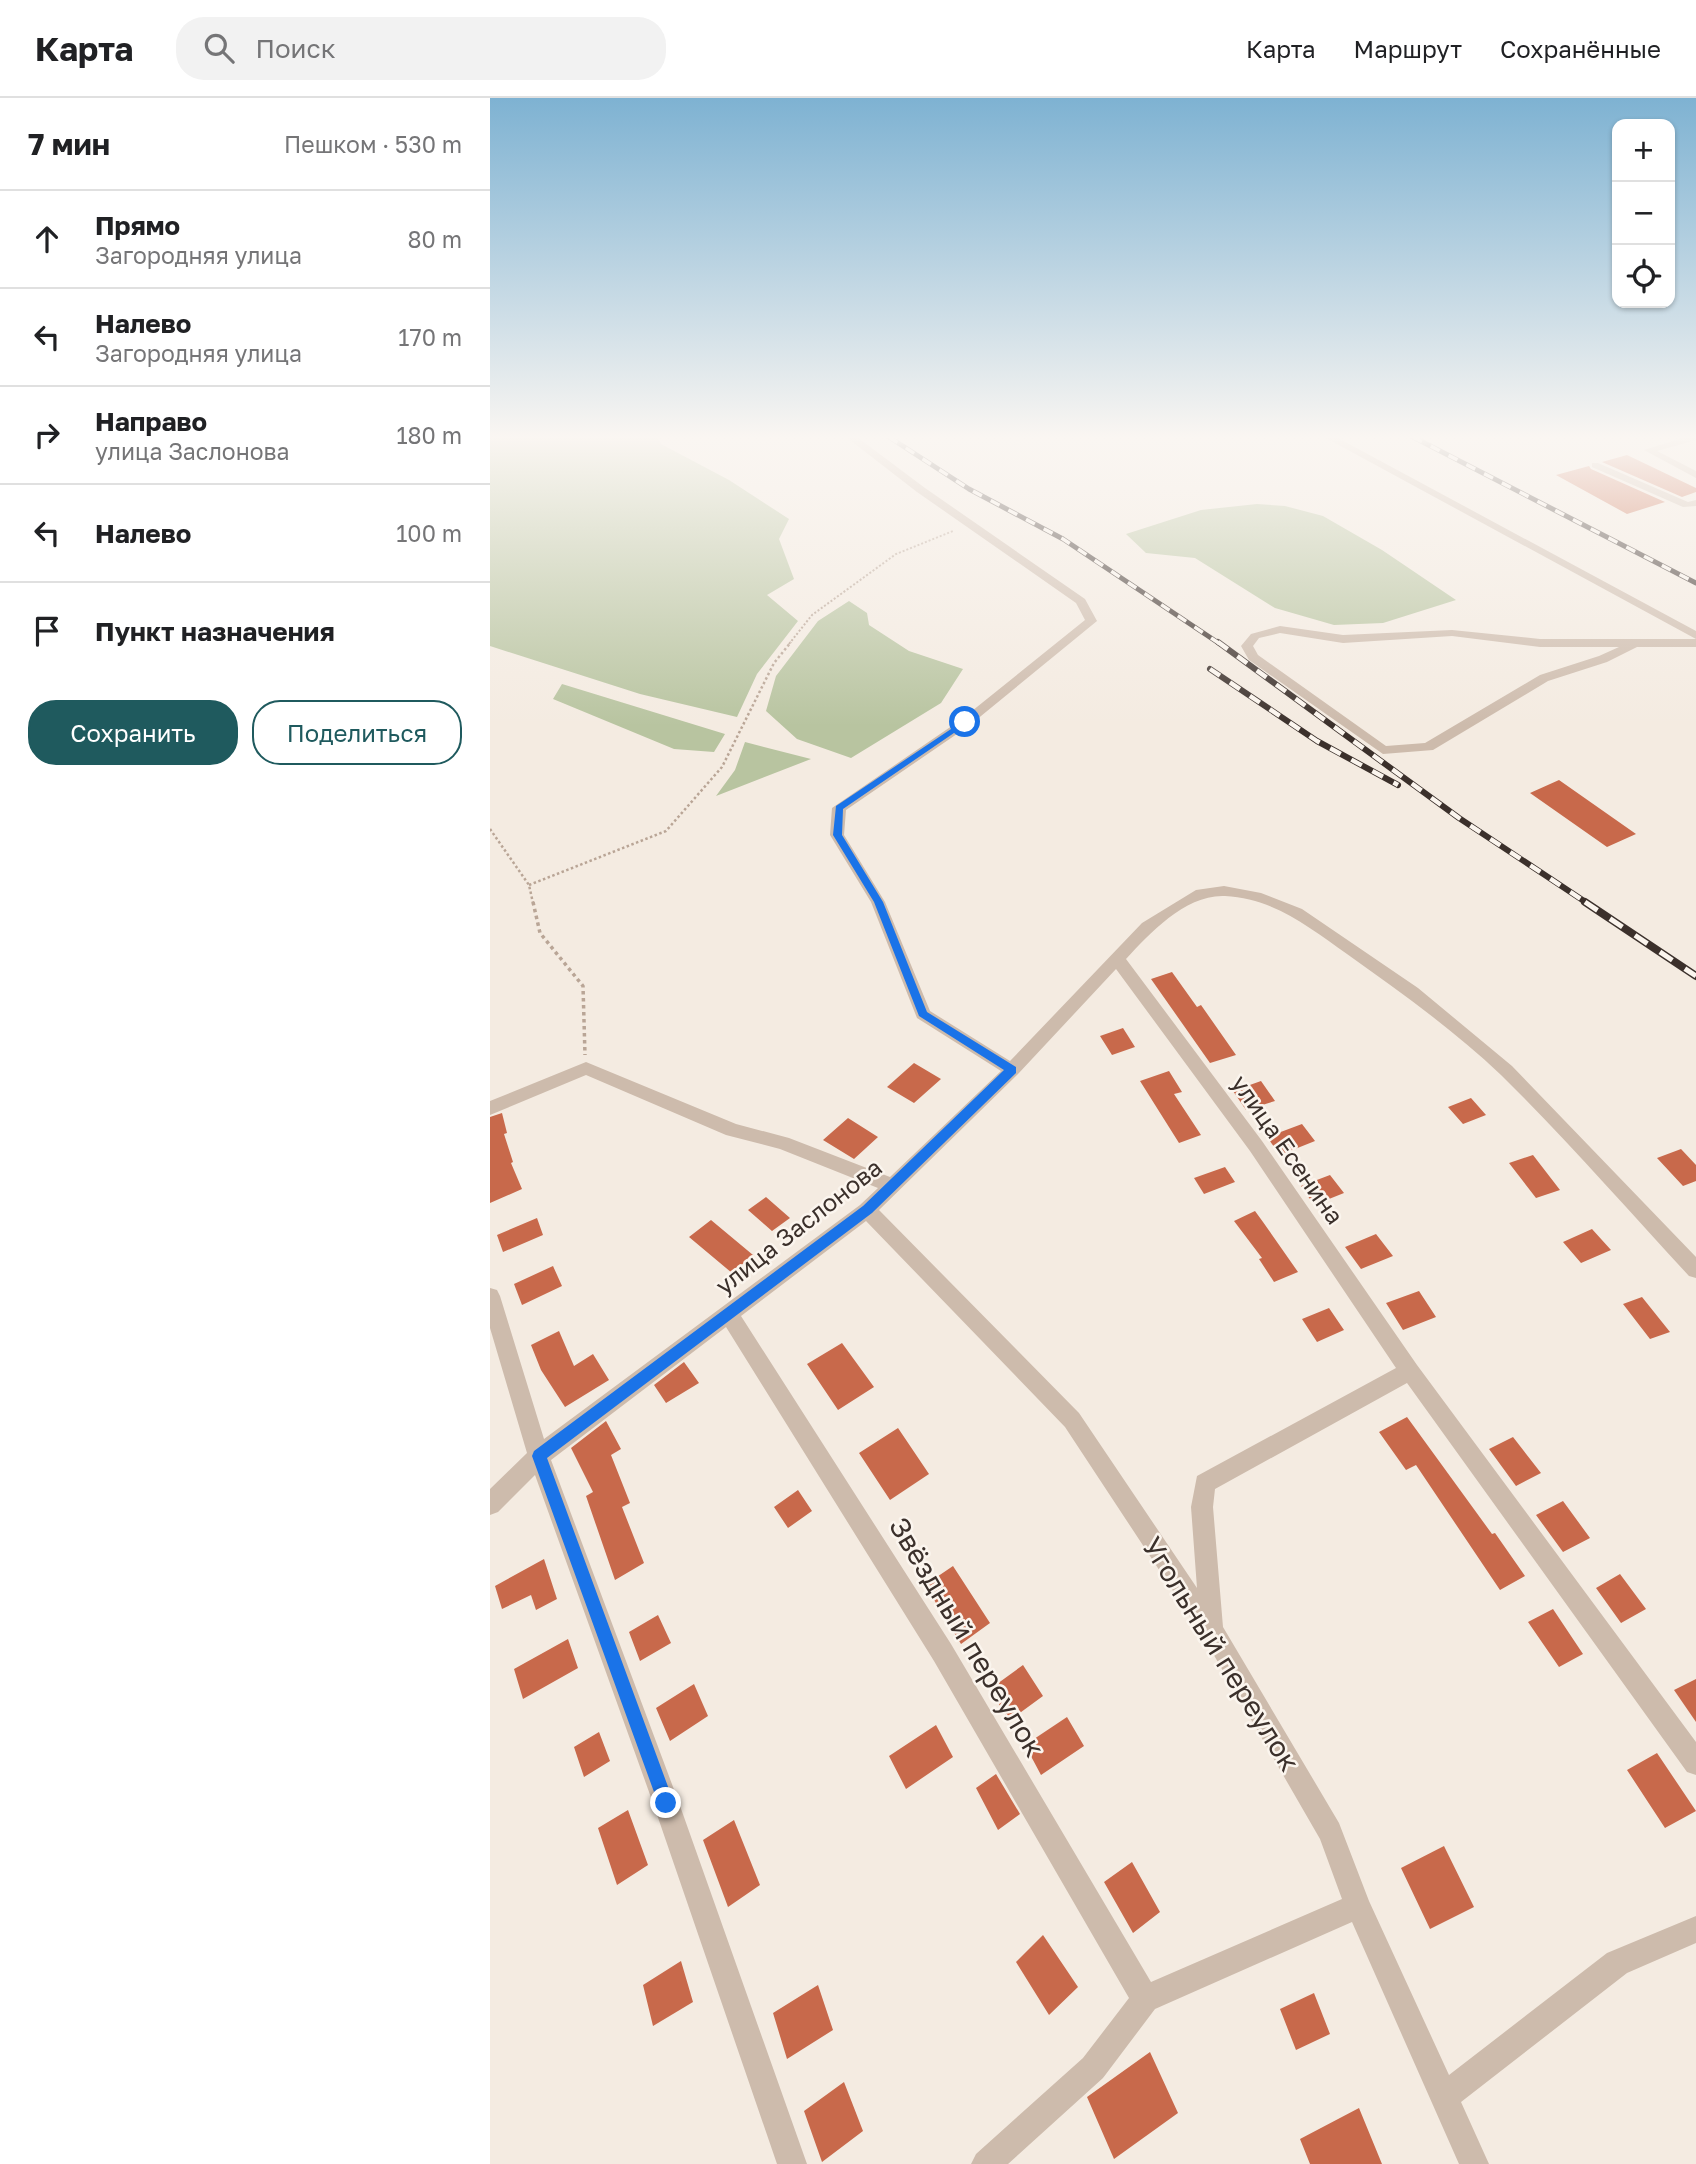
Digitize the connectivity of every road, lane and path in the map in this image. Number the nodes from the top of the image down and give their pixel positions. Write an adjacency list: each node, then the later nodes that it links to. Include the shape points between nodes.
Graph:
1 (947, 533): 8 (path, via 896,554 812,615 774,663 722,767 666,831)
2 (984, 533): 11 (street, via 1081,601 1091,621 965,722 839,808 837,835 878,902 923,1014)
3 (1507, 533): 4 (street)
4 (1696, 636)
5 (1640, 641): 5 (street, via 1544,678 1428,747 1383,750 1253,657 1247,646 1255,636 1280,629 1343,639 1452,633 1539,643); 6 (street)
6 (1696, 643)
7 (490, 829): 8 (path)
8 (529, 885): 10 (path, via 540,933 583,986)
9 (1118, 960): 11 (street, улица Заслонова); 15 (street, улица Заслонова, via 1147,928 1196,895 1224,891 1256,896 1297,912 1412,992 1506,1070); 18 (street, улица Есенина, via 1256,1146)
10 (586, 1068): 12 (street); 13 (street, via 732,1130 783,1143)
11 (1012, 1070): 13 (street, улица Заслонова)
12 (490, 1108)
13 (894, 1186): 14 (street, улица Заслонова)
14 (867, 1210): 17 (street, улица Заслонова); 21 (street, Угольный переулок, via 1072,1420)
15 (1696, 1270)
16 (490, 1296): 19 (street)
17 (728, 1312): 19 (street, улица Заслонова); 25 (street, Звёздный переулок, via 843,1488 1040,1811)
18 (1410, 1371): 21 (street, via 1205,1483 1202,1507); 22 (street)
19 (539, 1456): 20 (street, улица Заслонова); 27 (street)
20 (490, 1504)
21 (1212, 1630): 23 (street, Угольный переулок, via 1330,1832)
22 (1696, 1763)
23 (1357, 1906): 25 (street); 26 (street, Угольный переулок)
24 (1696, 1928): 26 (street, via 1617,1963)
25 (1145, 1998): 28 (street, via 1093,2068)
26 (1444, 2097): 29 (street, Угольный переулок)
27 (792, 2164)
28 (986, 2164)
29 (1474, 2164)

